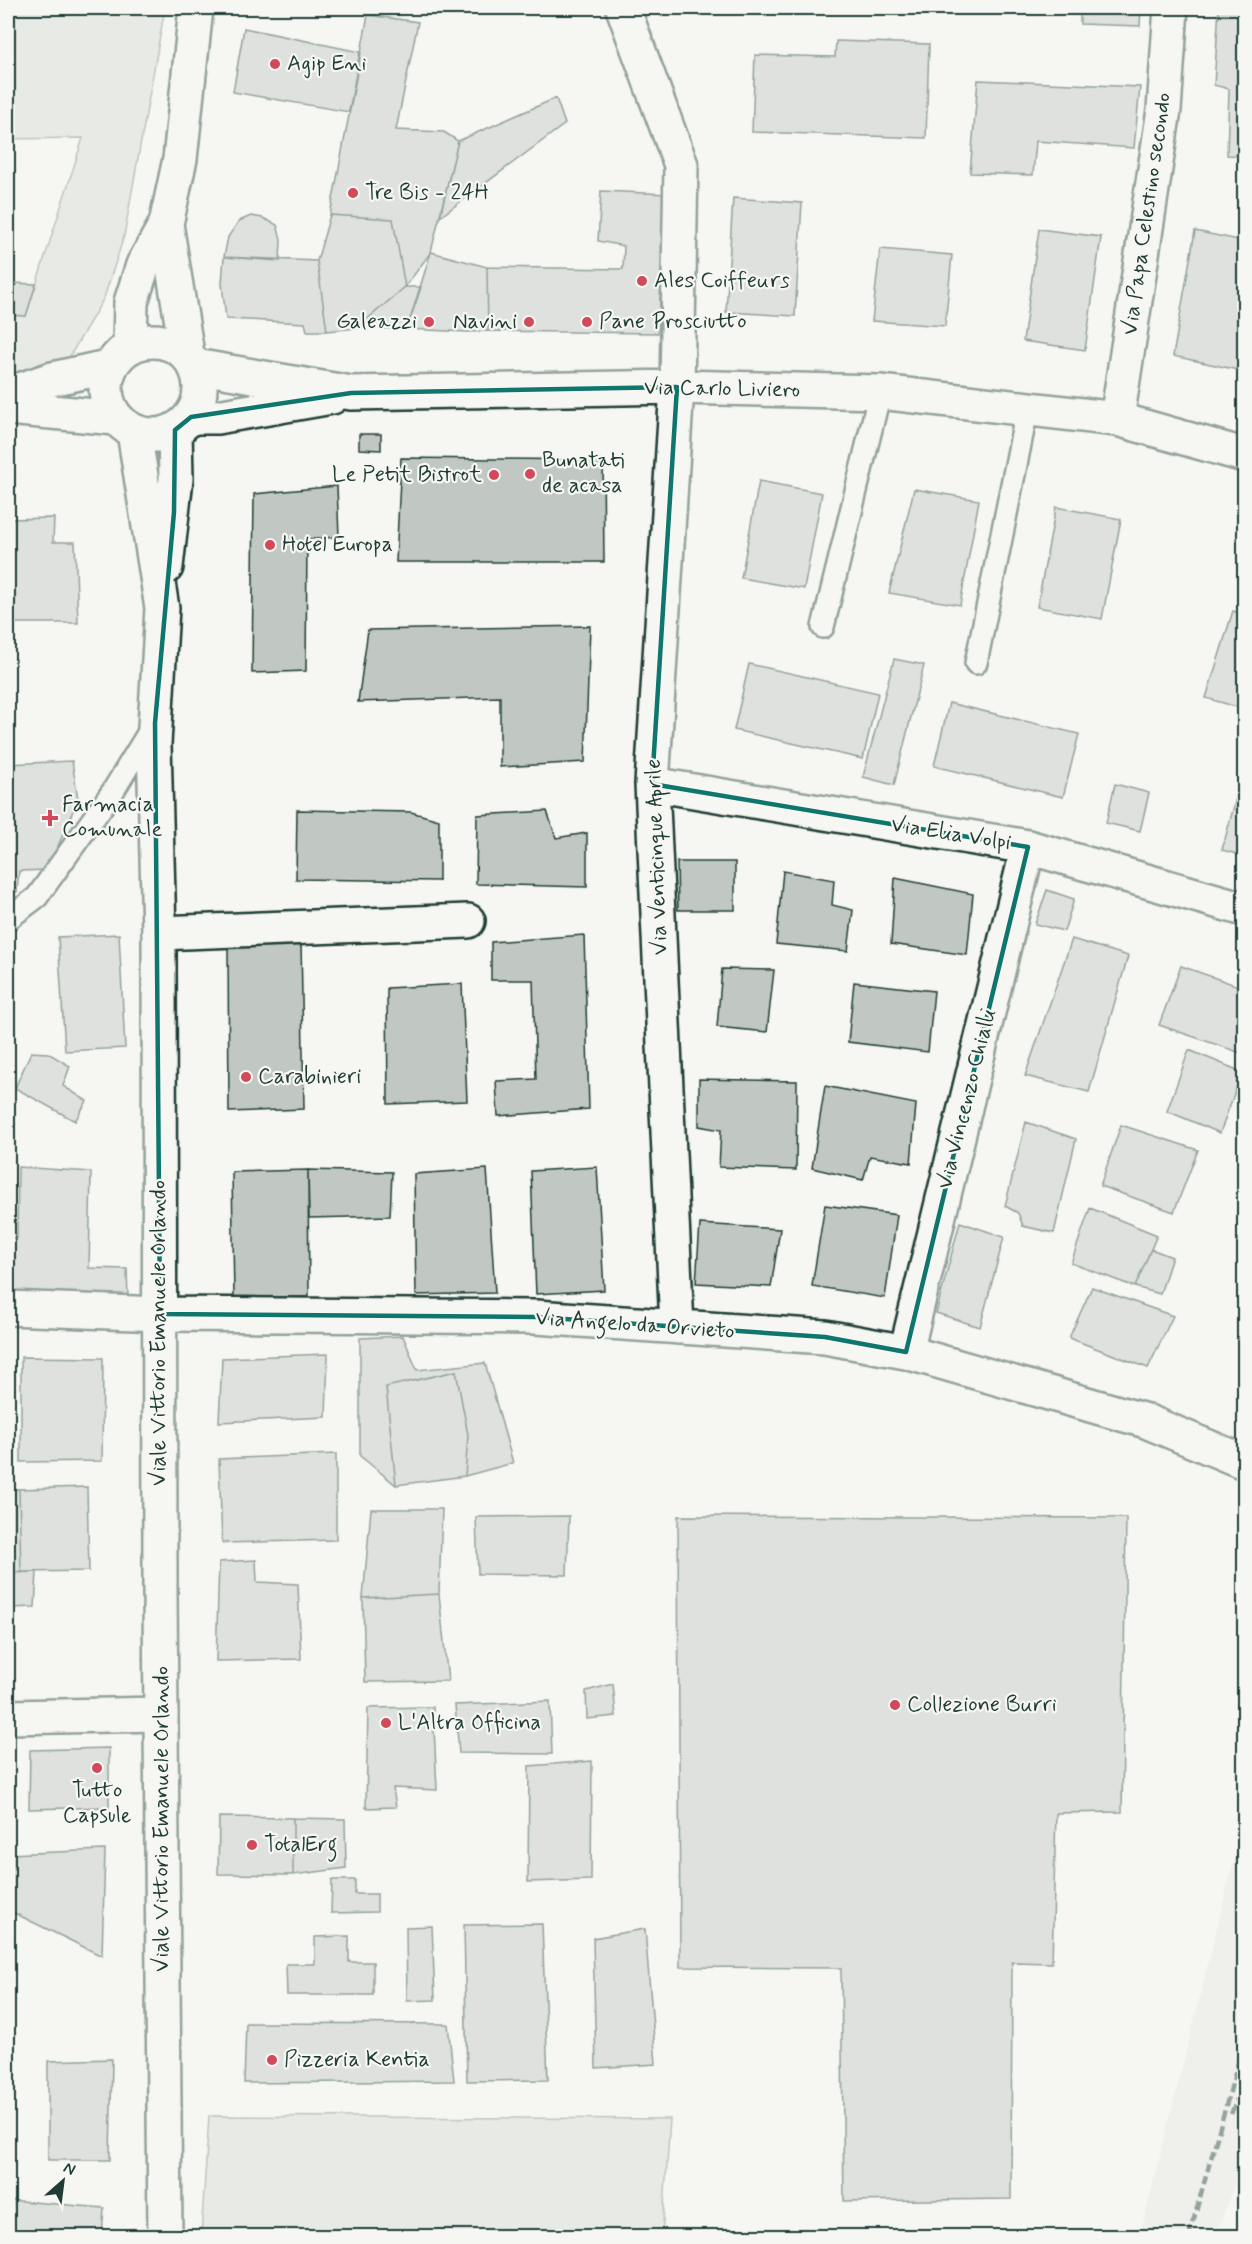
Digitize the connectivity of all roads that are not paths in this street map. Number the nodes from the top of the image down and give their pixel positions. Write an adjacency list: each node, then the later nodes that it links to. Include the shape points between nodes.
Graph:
1 (196, 8): 4 (street, via 180,159)
2 (623, 8): 7 (street, Via Venticinque Aprile, via 681,165)
3 (1171, 8): 13 (street, Via Papa Celestino secondo, via 1164,110)
4 (166, 224): 5 (street, via 143,265); 6 (street)
5 (120, 356): 6 (street, via 145,341 160,341 174,345); 10 (street); 15 (street, via 106,379 106,393 109,406)
6 (191, 360): 9 (street, Via Carlo Liviero); 14 (street, via 201,392 198,405)
7 (676, 387): 8 (street, Via Carlo Liviero); 9 (street, Via Carlo Liviero); 21 (street, Via Venticinque Aprile)
8 (879, 392): 12 (street, Via Carlo Liviero); 18 (lane)
9 (351, 393): 14 (street)
10 (8, 394)
11 (8, 408): 15 (street)
12 (1027, 410): 13 (street, Via Carlo Liviero); 19 (lane)
13 (1117, 419): 16 (street, Via Carlo Liviero)
14 (183, 424): 15 (street, via 162,435 148,435); 17 (street)
15 (125, 425): 17 (street, Viale Vittorio Emanuele Orlando)
16 (1245, 455)
17 (162, 608): 20 (street, Viale Vittorio Emanuele Orlando)
18 (823, 627)
19 (976, 663)
20 (154, 723): 24 (lane, via 113,791 37,897); 26 (street, Viale Vittorio Emanuele Orlando)
21 (652, 784): 22 (street, Via Elia Volpi); 29 (street, Via Venticinque Aprile)
22 (1028, 847): 23 (street, Via Elia Volpi); 30 (street, Via Vincenzo Chialli)
23 (1245, 909)
24 (8, 919)
25 (468, 921): 26 (street)
26 (159, 933): 28 (street, Viale Vittorio Emanuele Orlando)
27 (8, 1308): 28 (street, Via Angelo da Orvieto)
28 (160, 1314): 29 (street, Via Angelo da Orvieto, via 536,1317); 32 (street, Viale Vittorio Emanuele Orlando)
29 (677, 1327): 30 (street, Via Angelo da Orvieto, via 825,1337)
30 (906, 1352): 31 (street, Via Angelo da Orvieto, via 1146,1421)
31 (1244, 1462)
32 (161, 1714): 33 (street); 34 (street, Viale Vittorio Emanuele Orlando)
33 (8, 1718)
34 (165, 2236)

